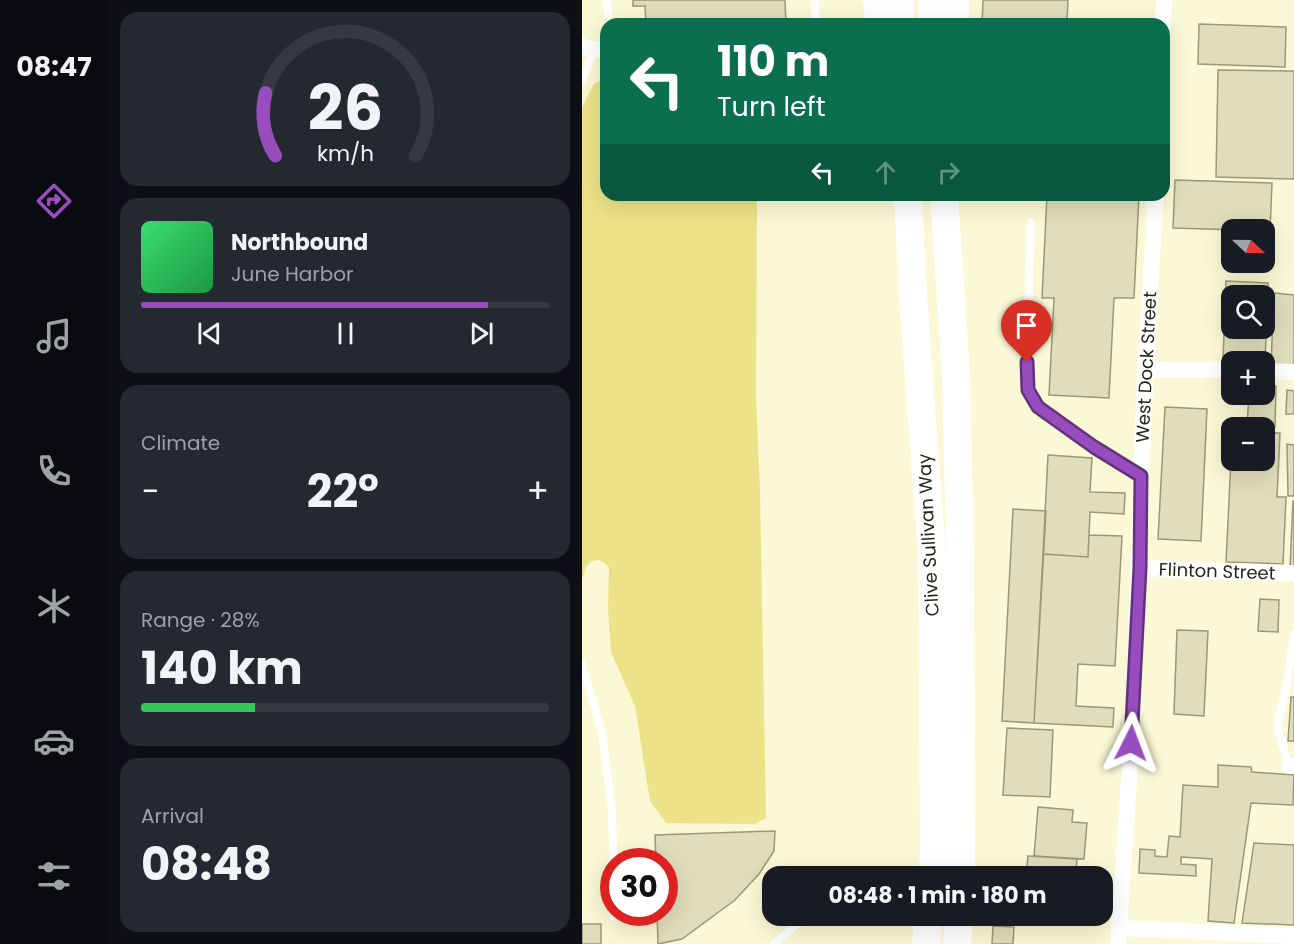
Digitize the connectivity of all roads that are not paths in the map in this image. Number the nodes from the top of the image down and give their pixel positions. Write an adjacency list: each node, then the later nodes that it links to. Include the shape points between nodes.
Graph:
1 (608, 0): 8 (lane)
2 (815, 0): 9 (lane)
3 (878, 0): 10 (highway)
4 (900, 0): 11 (highway)
5 (931, 0): 12 (highway)
6 (955, 0): 13 (highway)
7 (1164, 0): 14 (street)
8 (608, 15)
9 (816, 18)
10 (880, 18)
11 (901, 18)
12 (932, 18)
13 (955, 18)
14 (1163, 18)
15 (594, 49): 16 (lane)
16 (582, 82)
17 (902, 201): 23 (highway)
18 (908, 201): 23 (highway, Clive Sullivan Way)
19 (944, 201): 28 (highway, Clive Sullivan Way)
20 (955, 201): 28 (highway)
21 (1156, 201): 24 (street, West Dock Street)
22 (1031, 222): 29 (lane, via 1026,382 1030,396 1056,421)
23 (913, 296): 37 (highway, Clive Sullivan Way, via 932,556)
24 (1145, 370): 25 (street); 29 (street, West Dock Street)
25 (1221, 370)
26 (1275, 371): 27 (street)
27 (1294, 372)
28 (956, 375): 38 (highway, Clive Sullivan Way)
29 (1141, 476): 30 (street, West Dock Street)
30 (1140, 568): 31 (street, Flinton Street); 42 (street, West Dock Street)
31 (1294, 573)
32 (1294, 633): 34 (lane)
33 (582, 664): 36 (lane, via 602,733)
34 (1292, 664): 35 (lane, via 1277,727)
35 (1291, 766)
36 (613, 848)
37 (932, 866)
38 (961, 866)
39 (795, 926): 44 (lane)
40 (928, 926): 45 (highway)
41 (958, 926): 46 (highway)
42 (1119, 936): 43 (street)
43 (1294, 936)
44 (774, 944)
45 (926, 944)
46 (957, 944)

